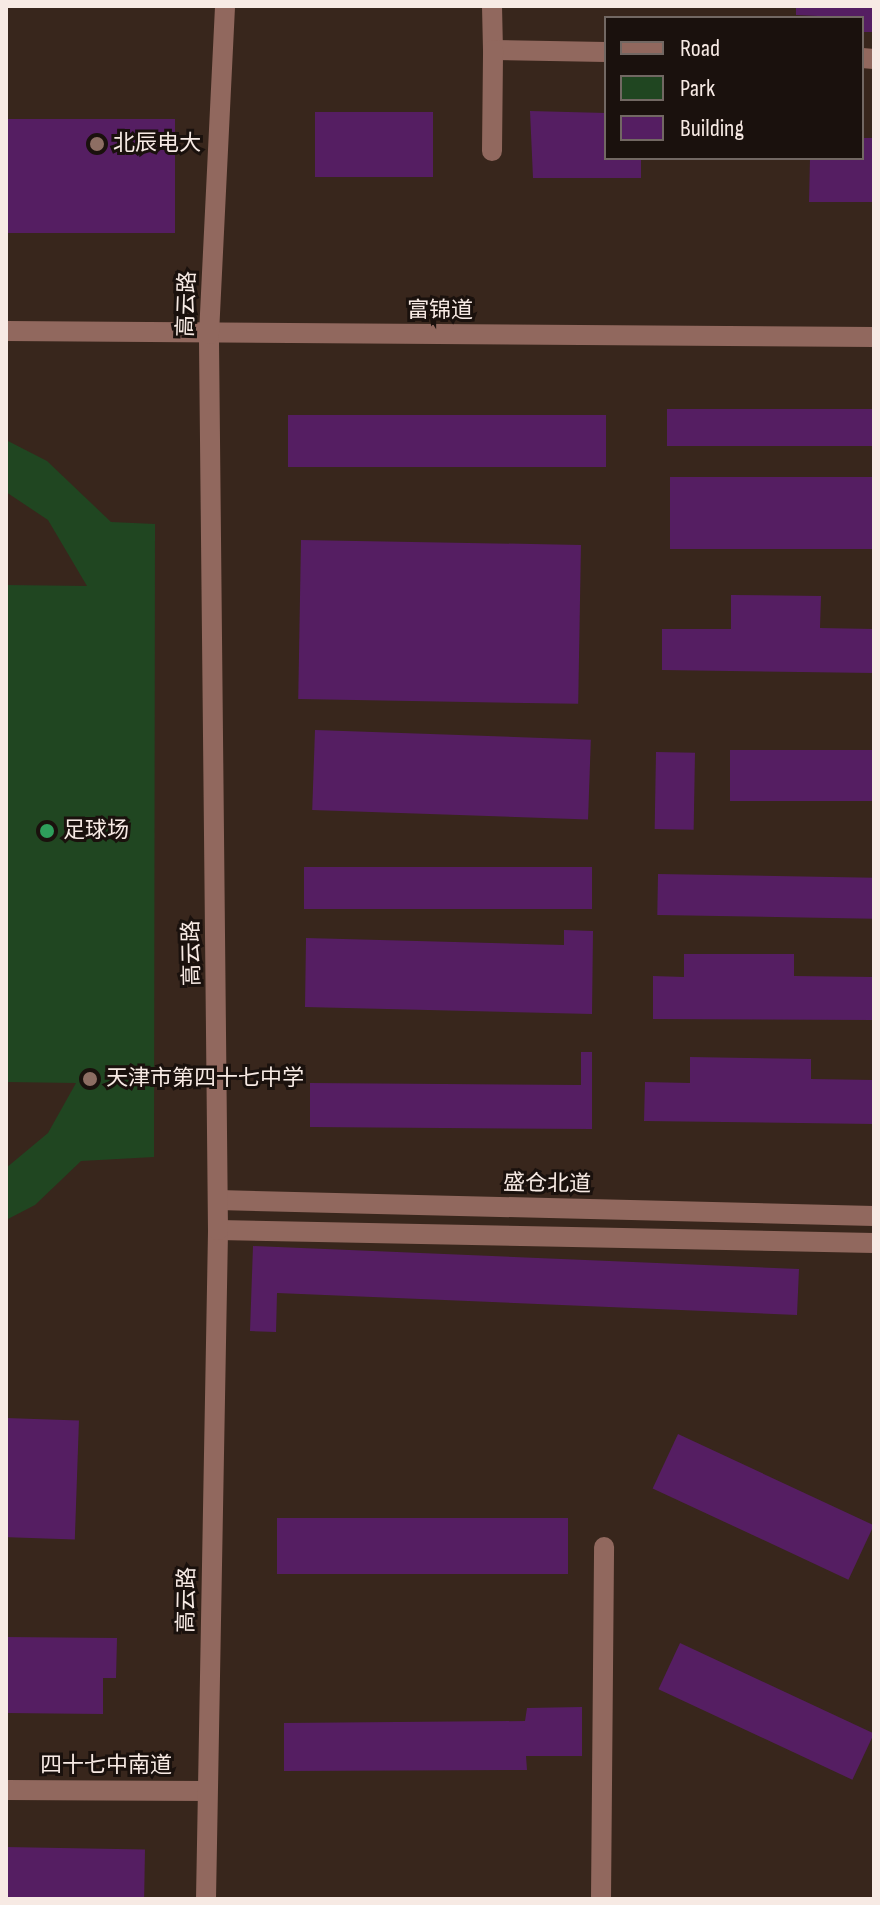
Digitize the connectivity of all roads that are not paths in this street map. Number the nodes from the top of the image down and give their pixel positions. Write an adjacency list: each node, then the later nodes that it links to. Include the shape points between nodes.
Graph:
1 (225, 6): 7 (street, 高云路)
2 (492, 6): 3 (street)
3 (493, 50): 4 (street); 5 (street)
4 (604, 52)
5 (492, 151)
6 (6, 331): 7 (street, 富锦道)
7 (209, 334): 8 (street, 富锦道); 9 (street, 高云路)
8 (874, 337)
9 (218, 1200): 10 (street, 盛仓北道); 11 (street, 高云路)
10 (874, 1216)
11 (218, 1230): 12 (street); 15 (street, 高云路)
12 (874, 1243)
13 (604, 1547): 17 (street)
14 (6, 1790): 15 (street, 四十七中南道)
15 (207, 1791): 16 (street, 高云路)
16 (206, 1899)
17 (601, 1899)

